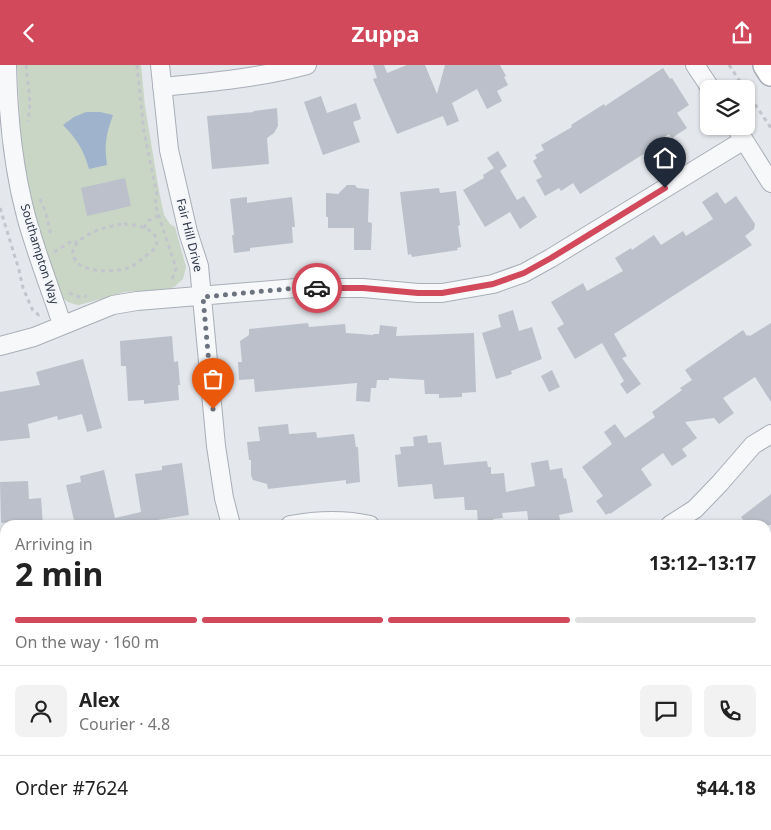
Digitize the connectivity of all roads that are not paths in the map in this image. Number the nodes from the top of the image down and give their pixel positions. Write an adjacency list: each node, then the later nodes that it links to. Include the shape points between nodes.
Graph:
1 (7, 65): 9 (street, Southampton Way)
2 (160, 65): 8 (street, Fair Hill Drive)
3 (307, 65): 8 (street, via 233,80)
4 (695, 65): 7 (street)
5 (766, 65): 6 (main road)
6 (771, 73)
7 (704, 80)
8 (162, 87): 13 (street, Fair Hill Drive, via 169,150 199,266)
9 (4, 91): 14 (street, Southampton Way, via 26,215)
10 (737, 135): 13 (street, via 551,258 524,273 493,284 442,293 325,287)
11 (741, 135): 12 (street)
12 (771, 183)
13 (203, 297): 14 (street, via 113,305); 17 (street, Fair Hill Drive, via 216,446)
14 (62, 324): 15 (street, via 34,337)
15 (0, 346)
16 (771, 434): 18 (street, via 754,445 695,509)
17 (230, 520)
18 (678, 520)

